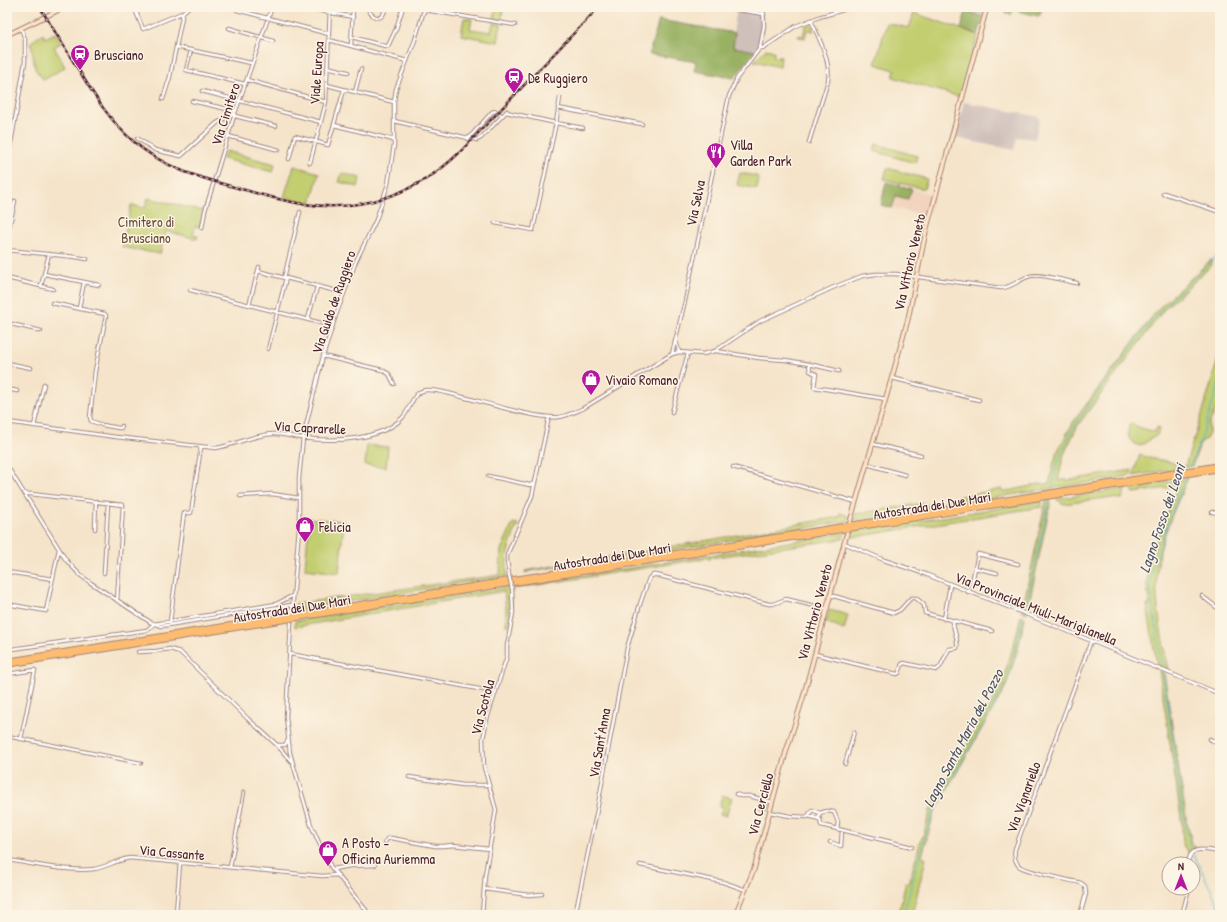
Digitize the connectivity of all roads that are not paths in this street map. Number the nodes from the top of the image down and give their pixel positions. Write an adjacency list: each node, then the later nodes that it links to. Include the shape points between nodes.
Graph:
1 (65, 7): 24 (street)
2 (134, 7): 18 (street, via 143,29)
3 (188, 7): 18 (street)
4 (272, 7): 21 (street, Via Cimitero)
5 (301, 7): 17 (street)
6 (330, 7): 17 (street, Viale Europa)
7 (354, 7): 20 (street)
8 (368, 7): 9 (street, via 370,13 379,17)
9 (387, 7)
10 (403, 7): 29 (street, via 388,46)
11 (720, 7): 19 (street)
12 (763, 7): 19 (street, Via Selva)
13 (853, 7): 22 (street)
14 (987, 7): 86 (street, Via Vittorio Veneto, via 926,231)
15 (425, 8): 23 (street); 36 (street, Via Guido de Ruggiero)
16 (237, 10): 21 (street)
17 (330, 12): 20 (street); 26 (street, Viale Europa)
18 (182, 13): 33 (street)
19 (764, 14): 34 (street, Via Selva)
20 (353, 17): 29 (street)
21 (268, 19): 26 (street); 28 (street, Via Cimitero)
22 (810, 20): 34 (street); 68 (street, via 823,50 829,74)
23 (515, 25)
24 (21, 28): 27 (street); 72 (street, via 25,39 25,62)
25 (229, 28): 28 (street)
26 (329, 34): 30 (street, Viale Europa)
27 (7, 35)
28 (262, 37): 31 (street); 37 (street, Via Cimitero)
29 (352, 37): 32 (street)
30 (329, 40): 32 (street); 38 (street, Viale Europa)
31 (273, 41)
32 (351, 46): 36 (street)
33 (176, 47): 35 (street); 48 (street)
34 (760, 48): 105 (street, Via Selva, via 737,78 729,96)
35 (191, 50): 37 (street); 42 (street, via 186,70)
36 (407, 61): 52 (street, Via Guido de Ruggiero, via 398,81)
37 (252, 64): 41 (street, Via Cimitero)
38 (327, 67): 40 (street); 43 (street, Viale Europa)
39 (361, 68): 46 (street)
40 (348, 72)
41 (247, 80): 42 (street, Via Cimitero); 51 (street)
42 (245, 84): 50 (street, Via Cimitero)
43 (327, 85): 44 (street); 51 (street, Viale Europa)
44 (344, 90): 46 (street); 60 (street)
45 (202, 91): 50 (street)
46 (355, 92): 52 (street)
47 (560, 98): 53 (street)
48 (163, 99)
49 (192, 101): 54 (street)
50 (240, 101): 54 (street, Via Cimitero); 57 (street)
51 (326, 102): 57 (street, Viale Europa)
52 (394, 102): 56 (street, Via Guido de Ruggiero)
53 (558, 108): 58 (street); 59 (street)
54 (236, 113): 61 (street); 63 (street, Via Cimitero); 64 (street, via 217,123 181,156 155,150)
55 (502, 116): 58 (street, via 507,111); 65 (street, via 479,139); 65 (street, via 496,111 492,112)
56 (394, 121): 65 (street); 66 (street, Via Guido de Ruggiero)
57 (321, 122): 67 (street, Viale Europa)
58 (556, 123): 62 (street); 77 (street, via 533,230)
59 (642, 124)
60 (334, 125): 66 (street); 67 (street, via 328,145)
61 (276, 126)
62 (583, 128)
63 (228, 136): 69 (street); 78 (street, Via Cimitero)
64 (137, 138)
65 (468, 139)
66 (394, 140): 96 (street, Via Guido de Ruggiero, via 391,166 376,220)
67 (316, 142): 70 (street, via 295,136); 71 (street, Viale Europa)
68 (809, 142)
69 (279, 150)
70 (289, 159)
71 (310, 164)
72 (7, 166)
73 (1163, 194): 76 (street)
74 (15, 201): 79 (street)
75 (300, 212): 88 (street)
76 (1220, 212)
77 (495, 223)
78 (202, 228)
79 (7, 237)
80 (7, 250): 81 (street)
81 (49, 254): 82 (street); 85 (street)
82 (87, 259)
83 (259, 267): 84 (street)
84 (258, 271): 88 (street); 98 (street)
85 (44, 274): 89 (street); 92 (street)
86 (917, 277): 90 (street, via 1001,288 1033,276); 107 (street, via 884,274 855,278 760,321); 116 (street, Via Vittorio Veneto)
87 (7, 278): 92 (street)
88 (285, 278): 96 (street); 100 (street)
89 (84, 282): 91 (street); 99 (street)
90 (1076, 284)
91 (99, 285)
92 (41, 286): 94 (street)
93 (316, 287): 101 (street)
94 (53, 289)
95 (190, 290): 98 (street)
96 (344, 293): 103 (street, Via Guido de Ruggiero)
97 (52, 303): 99 (street)
98 (249, 305): 100 (street)
99 (79, 308): 127 (street, via 106,315 95,371 90,419 102,426)
100 (277, 312): 101 (street); 106 (street)
101 (308, 319): 103 (street)
102 (7, 323): 104 (street)
103 (333, 326): 111 (street, Via Guido de Ruggiero)
104 (41, 331)
105 (676, 340): 108 (street, Via Selva); 110 (street, Via Selva)
106 (268, 349)
107 (715, 351): 109 (street, via 703,354); 113 (street)
108 (679, 352): 109 (street); 110 (street, Via Caprarelle)
109 (688, 353): 123 (street)
110 (672, 354): 124 (street, Via Caprarelle, via 574,413)
111 (323, 356): 118 (street, via 382,370 389,374); 128 (street, Via Guido de Ruggiero)
112 (7, 363): 114 (street)
113 (809, 364): 115 (street); 121 (street, via 810,371 816,374 814,387)
114 (31, 368)
115 (839, 371)
116 (892, 378): 121 (street, Via Vittorio Veneto); 122 (street)
117 (44, 384): 126 (street)
118 (394, 384)
119 (7, 389): 120 (street)
120 (17, 391)
121 (886, 399): 129 (street, Via Vittorio Veneto)
122 (979, 400)
123 (672, 412)
124 (549, 418): 128 (street, Via Caprarelle, via 424,390 414,397 402,419 379,432 349,439); 140 (street, Via Scotola)
125 (7, 422): 126 (street, Via Caprarelle)
126 (34, 426): 130 (street, Via Caprarelle)
127 (122, 426)
128 (303, 438): 130 (street, Via Caprarelle, via 274,434 216,448); 143 (street, Via Guido de Ruggiero)
129 (873, 444): 131 (street); 132 (street, Via Vittorio Veneto)
130 (202, 447): 173 (street, via 191,513 184,513)
131 (921, 455)
132 (867, 464): 138 (street); 145 (street, Via Vittorio Veneto)
133 (1220, 465): 137 (highway, Autostrada dei Due Mari)
134 (7, 466): 141 (street)
135 (733, 467): 145 (street)
136 (1220, 469): 137 (highway, Autostrada dei Due Mari)
137 (1202, 470): 182 (highway, Autostrada dei Due Mari)
138 (904, 475)
139 (488, 476): 140 (street)
140 (535, 484): 184 (street, Via Scotola, bridge, via 507,555 513,613 507,656)
141 (25, 494): 144 (street); 153 (street)
142 (240, 496): 143 (street, via 272,494)
143 (299, 498): 163 (street, Via Guido de Ruggiero, via 299,528)
144 (96, 502): 146 (street); 150 (street)
145 (856, 502): 149 (street, Via Vittorio Veneto)
146 (108, 503): 157 (street); 165 (street, via 123,505)
147 (1212, 512): 148 (street)
148 (1220, 513)
149 (850, 522)
150 (94, 529)
151 (846, 533): 152 (street, Via Vittorio Veneto)
152 (844, 543): 160 (street, Via Provinciale Miuli-Mariglianella); 162 (street, Via Vittorio Veneto)
153 (59, 548): 159 (street); 165 (street, via 80,575)
154 (1018, 564): 155 (street, via 978,554)
155 (975, 568): 158 (street); 161 (street)
156 (7, 572): 159 (street)
157 (104, 573)
158 (997, 573)
159 (53, 579): 166 (street, via 46,611)
160 (950, 584): 161 (street, Via Provinciale Miuli-Mariglianella); 171 (street)
161 (968, 592): 177 (street, Via Provinciale Miuli-Mariglianella)
162 (830, 595): 168 (street, Via Vittorio Veneto); 171 (street, via 894,613 911,598 916,598 922,602 925,613)
163 (292, 596): 167 (street, Via Guido de Ruggiero); 173 (street, via 276,604)
164 (1202, 596): 169 (street)
165 (117, 601): 175 (street)
166 (7, 604)
167 (292, 605): 170 (street, Via Guido de Ruggiero); 175 (street, via 161,626)
168 (827, 609): 181 (street, Via Vittorio Veneto); 228 (street, Via Sant'Anna, via 786,599 769,604 656,575 650,576 627,648)
169 (1220, 610)
170 (292, 612)
171 (944, 619): 172 (street)
172 (953, 621): 176 (street); 181 (street, via 957,648 949,648 936,670 904,663 897,674)
173 (170, 622): 175 (street)
174 (291, 623): 180 (street)
175 (154, 624): 178 (street, via 147,630 12,649)
176 (992, 631)
177 (1091, 641): 185 (street, Via Provinciale Miuli-Mariglianella); 230 (street, Via Vignariello, via 1014,853 1017,863 1024,869 1081,883 1086,894)
178 (7, 652)
179 (138, 652): 193 (street, via 170,649 180,652)
180 (290, 654): 184 (street); 191 (street, via 286,716)
181 (814, 654): 186 (street, Via Vittorio Veneto)
182 (9, 662)
183 (7, 674): 189 (street, via 35,670)
184 (494, 692): 198 (street, Via Scotola, via 484,728 484,767)
185 (1220, 694)
186 (803, 698): 201 (street, Via Cerciello)
187 (854, 732): 196 (street)
188 (7, 736): 189 (street)
189 (21, 739): 194 (street)
190 (1210, 739): 192 (street)
191 (288, 740): 193 (street, via 283,746); 195 (street)
192 (1220, 744)
193 (277, 745): 195 (street)
194 (141, 763)
195 (293, 764): 219 (street, via 311,825)
196 (845, 764)
197 (409, 777): 198 (street)
198 (488, 786): 211 (street, Via Scotola, via 496,810)
199 (244, 792): 218 (street)
200 (736, 794): 201 (street)
201 (773, 802): 202 (street, Via Cerciello)
202 (770, 812): 204 (street); 222 (street, Via Cerciello)
203 (820, 813): 204 (street, via 812,810); 205 (street); 206 (street, via 834,812 838,822)
204 (808, 816): 205 (street)
205 (818, 819): 206 (street, via 821,825)
206 (836, 829): 207 (street)
207 (842, 830): 209 (street, via 841,846); 210 (street)
208 (385, 842): 211 (street, via 391,838 435,846)
209 (830, 842)
210 (912, 847)
211 (490, 849): 221 (street, Via Scotola)
212 (1220, 852): 213 (street, via 1198,850)
213 (1189, 856)
214 (7, 860): 215 (street, Via Cassante, via 85,870 130,858)
215 (180, 863): 218 (street, Via Cassante); 225 (street)
216 (375, 865): 219 (street)
217 (640, 865): 222 (street, via 723,882)
218 (230, 867): 220 (street, Via Cassante, via 322,876)
219 (333, 869): 220 (street)
220 (338, 875): 226 (street)
221 (484, 889): 223 (street, via 528,895); 227 (street, Via Scotola)
222 (746, 890): 229 (street, Via Cerciello)
223 (542, 894)
224 (1187, 896): 231 (street)
225 (176, 912)
226 (370, 915)
227 (482, 915)
228 (575, 915)
229 (735, 915)
230 (1080, 915)
231 (1182, 915)

